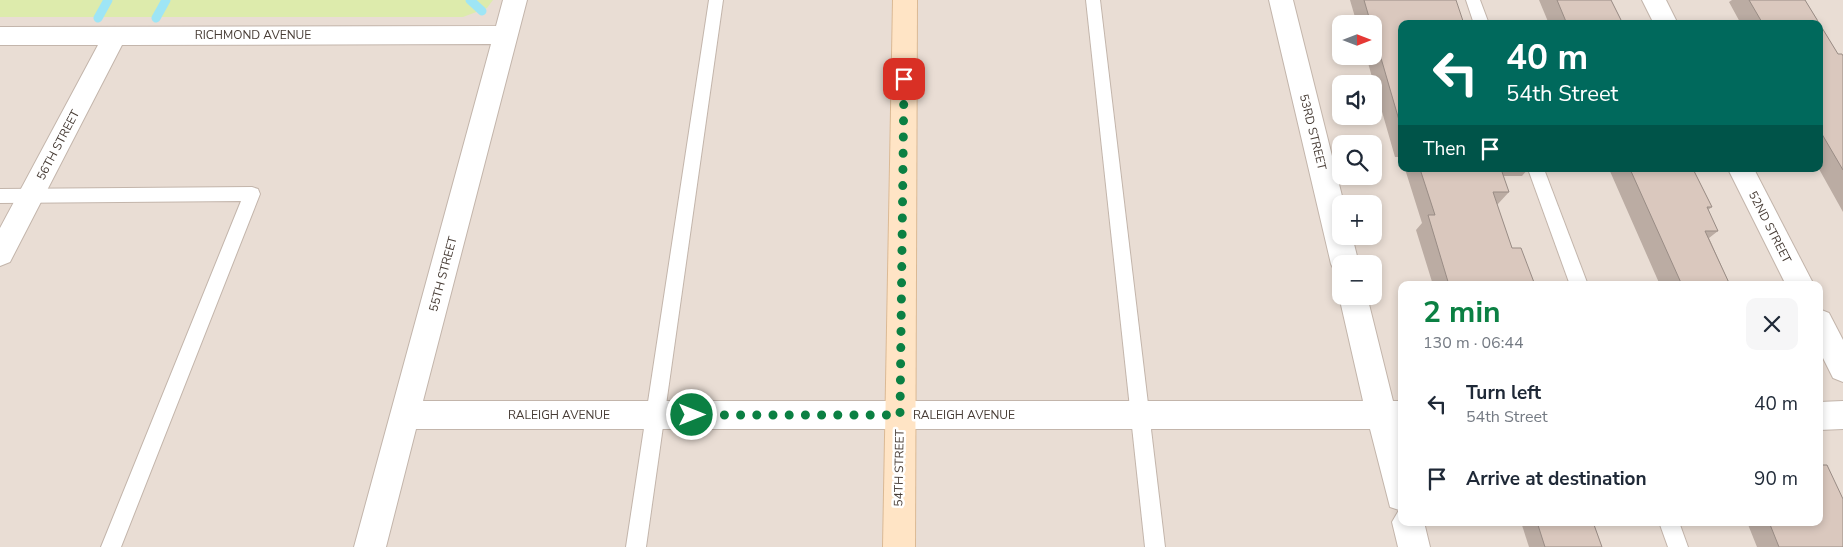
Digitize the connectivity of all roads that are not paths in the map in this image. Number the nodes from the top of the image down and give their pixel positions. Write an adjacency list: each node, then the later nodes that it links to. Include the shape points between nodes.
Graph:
1 (514, 0): 11 (street, 55TH STREET)
2 (716, 0): 25 (lane)
3 (905, 0): 26 (street, 54TH STREET)
4 (1094, 0): 27 (lane)
5 (1281, 0): 18 (street, 53RD STREET)
6 (1473, 0): 8 (lane)
7 (1654, 0): 9 (street)
8 (1480, 20)
9 (1664, 20)
10 (115, 35): 11 (street, RICHMOND AVENUE); 12 (street, RICHMOND AVENUE); 16 (street, 56TH STREET)
11 (506, 35): 24 (street, 55TH STREET)
12 (0, 36)
13 (1537, 172): 19 (lane)
14 (1742, 172): 20 (street, 52ND STREET)
15 (0, 196): 16 (lane)
16 (31, 196): 17 (street, 56TH STREET); 34 (lane, via 252,194)
17 (0, 254)
18 (1343, 255)
19 (1578, 281)
20 (1798, 281)
21 (1356, 305): 28 (street)
22 (1823, 330): 23 (street)
23 (1843, 369)
24 (406, 415): 25 (street, RALEIGH AVENUE); 35 (street, 55TH STREET)
25 (655, 415): 26 (street, RALEIGH AVENUE); 36 (lane)
26 (900, 415): 27 (street, RALEIGH AVENUE); 37 (street, 54TH STREET)
27 (1139, 415): 28 (street, RALEIGH AVENUE); 38 (lane)
28 (1391, 415): 31 (street)
29 (1823, 416): 30 (street)
30 (1843, 416)
31 (1398, 472)
32 (1409, 526): 39 (street)
33 (1670, 526): 40 (lane)
34 (111, 547)
35 (370, 547)
36 (636, 547)
37 (899, 547)
38 (1155, 547)
39 (1414, 547)
40 (1678, 547)

